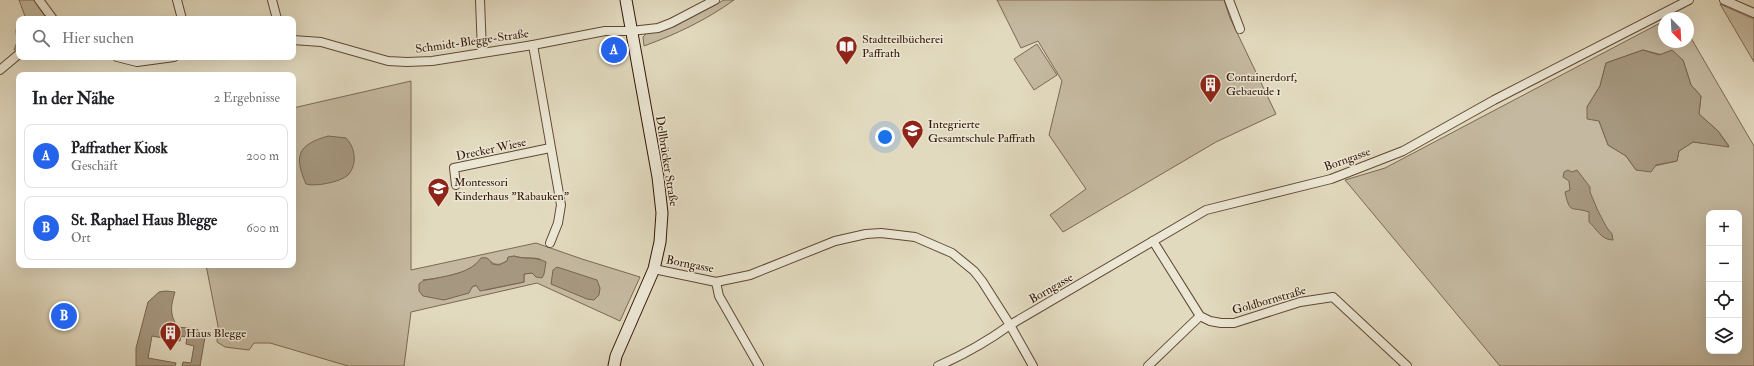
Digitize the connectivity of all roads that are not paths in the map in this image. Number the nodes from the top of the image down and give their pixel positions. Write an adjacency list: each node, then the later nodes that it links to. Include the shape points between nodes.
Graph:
1 (39, 0): 11 (street)
2 (177, 0): 12 (street)
3 (272, 0): 13 (street)
4 (480, 0): 18 (street)
5 (626, 0): 15 (main road, Dellbrücker Straße)
6 (715, 0): 15 (street, Schmidt-Blegge-Straße, via 658,28)
7 (1229, 0): 14 (street)
8 (1689, 0): 25 (street, Borngasse, via 1494,100 1402,152 1331,179 1206,210)
9 (1724, 0): 10 (street)
10 (1754, 13)
11 (51, 16)
12 (181, 16)
13 (276, 16)
14 (1240, 29)
15 (631, 31): 17 (street, Schmidt-Blegge-Straße, via 605,31); 27 (main road, Dellbrücker Straße, via 658,177 662,213 660,242)
16 (296, 40): 18 (street, Schmidt-Blegge-Straße, via 321,42 388,61 401,62)
17 (533, 45): 18 (street, Schmidt-Blegge-Straße); 23 (street)
18 (482, 52)
19 (16, 57): 22 (street)
20 (129, 60): 21 (street, via 137,62)
21 (152, 60)
22 (0, 70)
23 (550, 148): 24 (street, Drecker Wiese, via 454,168); 26 (street, via 561,205 558,223)
24 (456, 185)
25 (1153, 241): 29 (street); 30 (street, Borngasse)
26 (550, 243)
27 (654, 269): 28 (street, Borngasse); 31 (main road, Dellbrücker Straße)
28 (716, 282): 30 (street, Borngasse, via 750,275 834,241 866,234 906,236 952,253 974,271); 32 (street, via 719,296)
29 (1200, 316): 35 (street); 36 (street, Goldbornstraße, via 1221,323 1234,323 1300,302 1333,297)
30 (1010, 325): 33 (street, Borngasse); 34 (street)
31 (614, 366)
32 (759, 366)
33 (938, 366)
34 (1033, 366)
35 (1148, 366)
36 (1406, 366)

